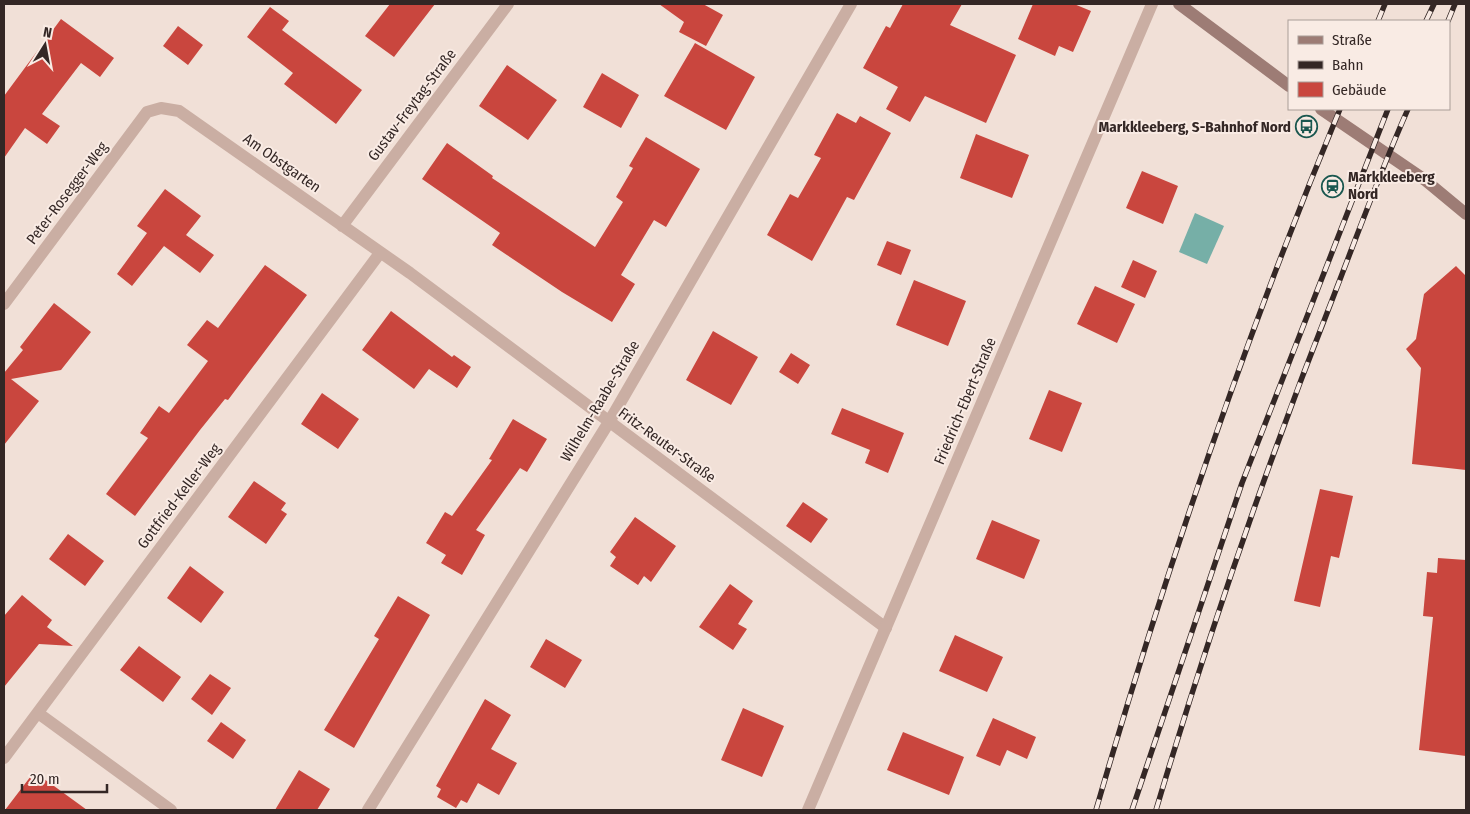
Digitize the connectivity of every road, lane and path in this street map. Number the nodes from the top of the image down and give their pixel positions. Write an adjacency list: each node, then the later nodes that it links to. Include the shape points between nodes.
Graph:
1 (508, 4): 9 (street, Gustav-Freytag-Straße)
2 (851, 4): 12 (street, Wilhelm-Raabe-Straße)
3 (1152, 4): 13 (street, Friedrich-Ebert-Straße)
4 (1178, 4): 5 (main road)
5 (1288, 85)
6 (161, 108): 9 (street, Am Obstgarten, via 179,111); 11 (street, Peter-Rosegger-Weg, via 147,112)
7 (1322, 110): 8 (main road, via 1425,180)
8 (1466, 214)
9 (342, 226): 10 (street, Am Obstgarten)
10 (380, 252): 12 (street, Fritz-Reuter-Straße); 14 (street, Gottfried-Keller-Weg)
11 (4, 304)
12 (608, 422): 13 (street, Fritz-Reuter-Straße); 17 (street, Wilhelm-Raabe-Straße)
13 (886, 628): 18 (street, Friedrich-Ebert-Straße)
14 (38, 713): 15 (street, Gottfried-Keller-Weg); 16 (street)
15 (4, 758)
16 (171, 810)
17 (368, 810)
18 (808, 810)

